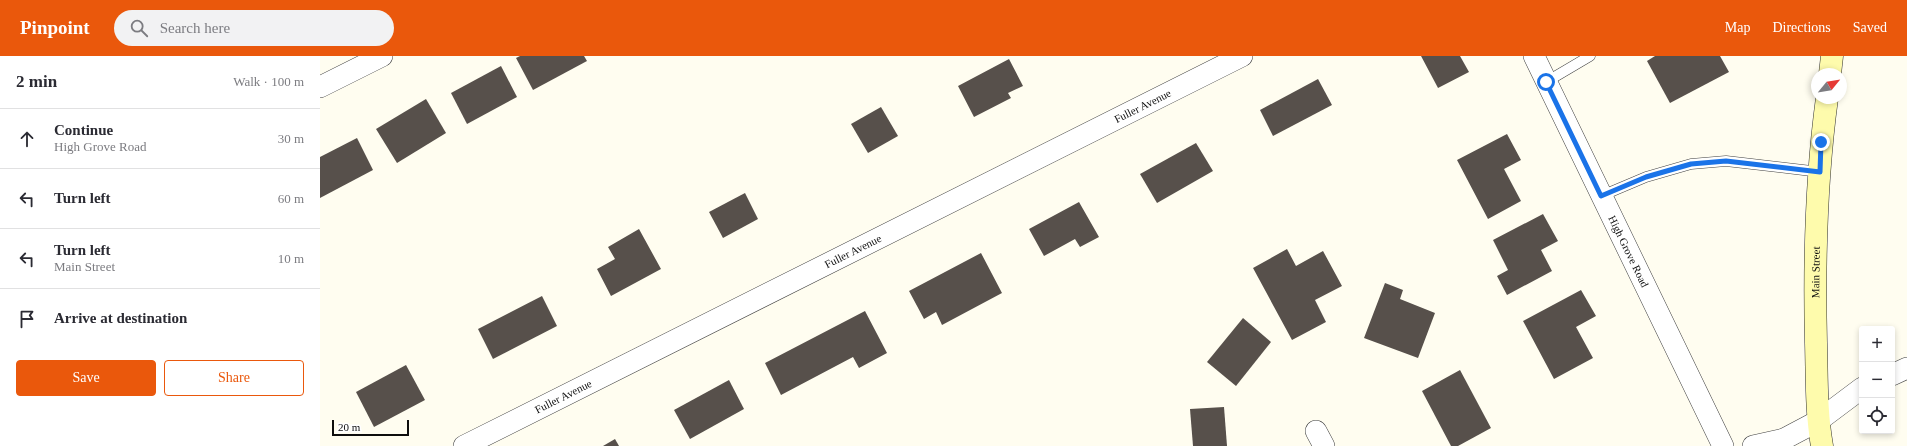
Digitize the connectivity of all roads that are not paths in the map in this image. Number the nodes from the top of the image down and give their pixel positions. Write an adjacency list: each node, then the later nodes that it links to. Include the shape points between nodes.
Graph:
1 (382, 56): 8 (street)
2 (1242, 56): 16 (street, Fuller Avenue)
3 (1534, 56): 7 (street, High Grove Road)
4 (1590, 56): 7 (lane)
5 (1832, 56): 6 (main road)
6 (1831, 68)
7 (1546, 82): 11 (street, High Grove Road)
8 (320, 87)
9 (1826, 104): 10 (main road, Main Street)
10 (1820, 172): 11 (lane, via 1726,161 1698,164 1646,177); 15 (main road, Main Street, via 1814,284)
11 (1601, 196): 17 (street, High Grove Road)
12 (1907, 368): 13 (street)
13 (1895, 374)
14 (1859, 390): 15 (street)
15 (1818, 421): 18 (street, via 1784,439); 19 (main road, Main Street)
16 (464, 446)
17 (1723, 446)
18 (1753, 446)
19 (1822, 446)

